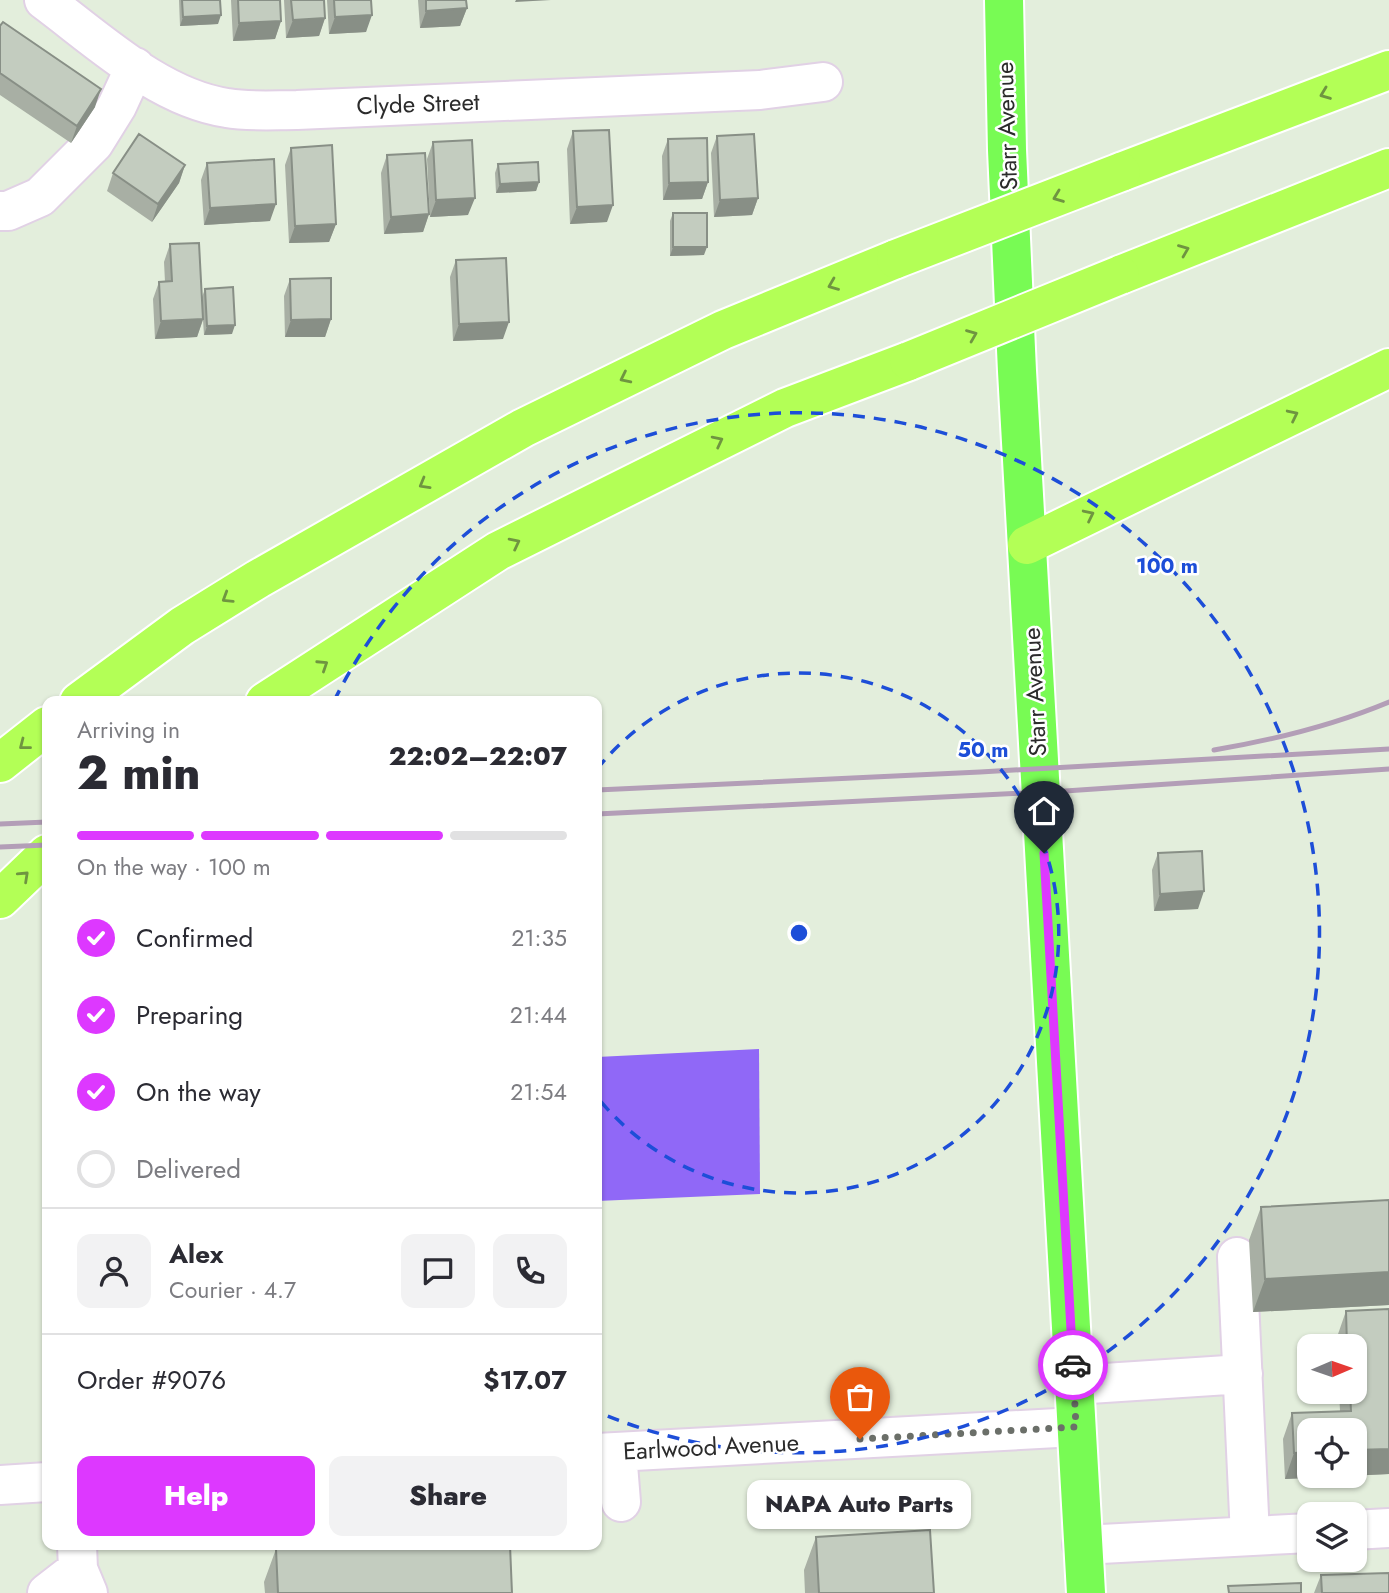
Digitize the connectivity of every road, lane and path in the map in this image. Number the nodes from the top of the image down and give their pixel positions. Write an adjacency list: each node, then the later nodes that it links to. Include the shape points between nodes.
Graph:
1 (44, 0): 3 (street, Clyde Street)
2 (1004, 0): 9 (main road, Starr Avenue)
3 (135, 67): 5 (street, Clyde Street, via 158,84 194,99 257,110 747,90); 7 (street, via 94,143 40,197)
4 (1389, 70): 10 (highway, one-way to 10, bridge, via 723,330 523,428 204,612)
5 (823, 82)
6 (1389, 168): 11 (highway, one-way to 6, bridge, via 498,551 785,408)
7 (0, 211)
8 (1389, 368): 9 (highway, one-way to 8)
9 (1027, 545): 18 (main road, Starr Avenue)
10 (87, 696)
11 (274, 696)
12 (42, 730): 13 (highway, one-way to 13)
13 (0, 763)
14 (42, 859): 15 (highway, one-way to 14)
15 (0, 899)
16 (1237, 1257): 17 (street)
17 (1243, 1374): 18 (street); 27 (street)
18 (1074, 1385): 19 (main road, Starr Avenue)
19 (1076, 1427): 20 (street, Earlwood Avenue); 28 (main road, Starr Avenue)
20 (607, 1452): 23 (street)
21 (42, 1482): 22 (street)
22 (0, 1485)
23 (621, 1502)
24 (1389, 1528): 25 (street)
25 (1367, 1529)
26 (1297, 1534): 27 (street)
27 (1250, 1536): 28 (street)
28 (1082, 1545): 31 (main road, Starr Avenue)
29 (81, 1569): 30 (street)
30 (47, 1593)
31 (1086, 1593)

